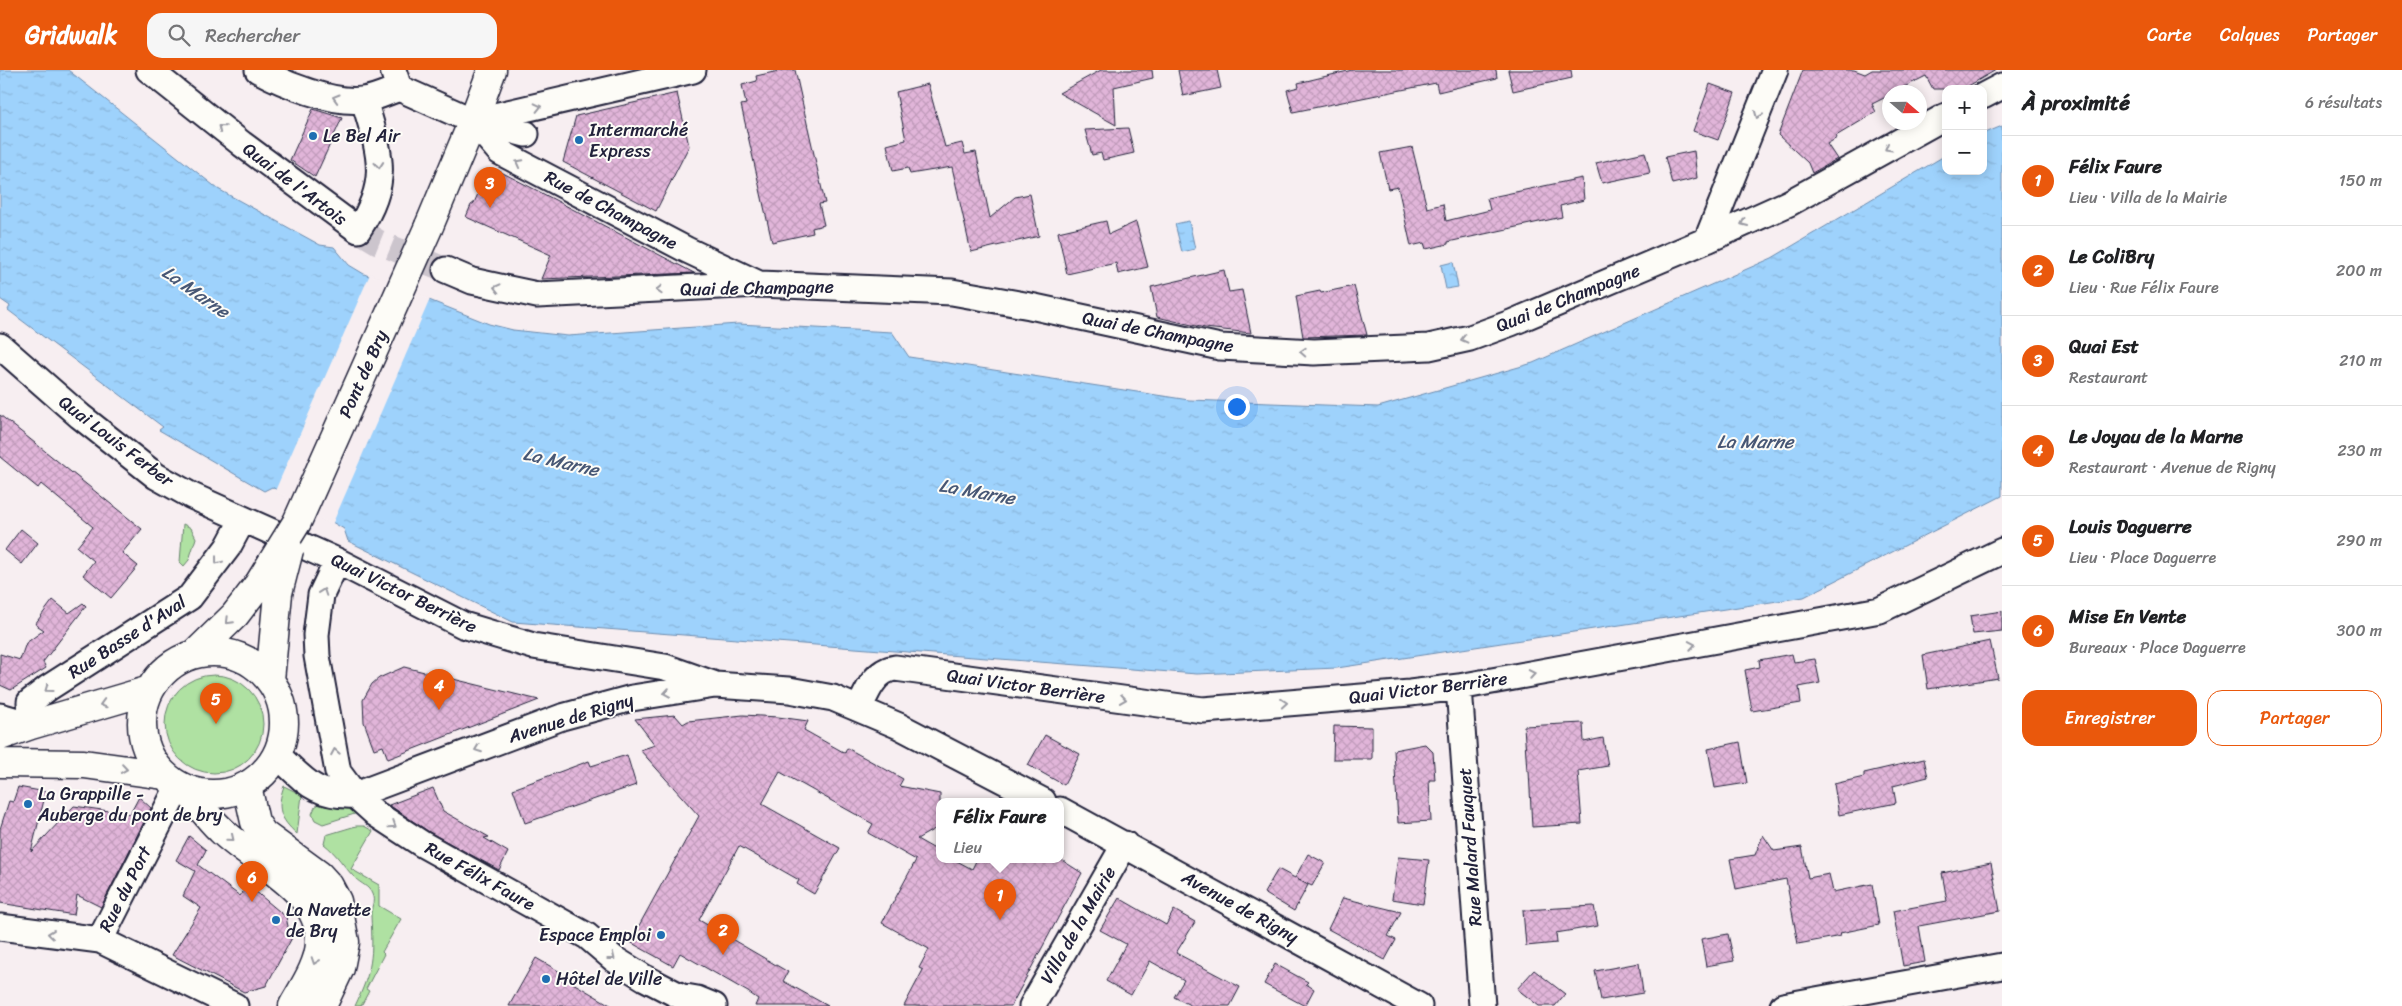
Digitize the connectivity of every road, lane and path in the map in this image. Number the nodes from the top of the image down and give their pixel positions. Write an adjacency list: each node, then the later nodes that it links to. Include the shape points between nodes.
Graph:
1 (149, 70): 9 (street, Quai de l'Artois, one-way to 1, via 380,173 374,204 358,230)
2 (492, 70): 11 (main road, Pont de Bry)
3 (694, 70): 11 (street, one-way to 3)
4 (1776, 70): 13 (street, one-way to 13)
5 (259, 79): 9 (street, one-way to 5, via 347,101)
6 (396, 79): 9 (street); 11 (street)
7 (2002, 86): 8 (street)
8 (1987, 94)
9 (364, 100)
10 (1942, 118): 13 (street, Quai de Champagne, one-way to 13, via 1789,203)
11 (473, 121): 12 (street); 15 (street, Rue de Champagne, one-way to 11, via 678,246 500,152); 20 (main road, Pont de Bry, bridge)
12 (526, 134)
13 (1707, 240): 15 (street, Quai de Champagne, one-way to 15, via 1470,338 1429,347 1379,351 1314,352 1220,347 952,292)
14 (446, 270): 15 (street, Quai de Champagne, one-way to 14, via 537,295 481,284)
15 (760, 284)
16 (0, 346): 17 (street, Quai Louis Ferber, via 80,416 156,476)
17 (243, 519): 19 (street, Quai Victor Berrière); 28 (street, Rue Basse d'Aval, one-way to 28, via 228,547 190,597 30,702)
18 (2002, 551): 24 (street, Quai Victor Berrière, one-way to 18, via 1880,610)
19 (337, 560): 23 (street, Quai Victor Berrière, via 463,625 533,646 665,667); 35 (street, Rue Félix Faure, one-way to 19, via 338,772 317,649 321,595)
20 (268, 589): 21 (main road, Pont de Bry, one-way to 21); 22 (main road, Pont de Bry)
21 (196, 654): 22 (main road, via 212,652 244,659); 25 (main road, via 177,662)
22 (270, 680): 30 (main road, via 280,698 284,717 283,737)
23 (715, 685): 26 (street, Avenue de Rigny, via 789,690 833,698); 35 (street, Avenue de Rigny, one-way to 35, via 632,698 562,717)
24 (1459, 687): 26 (street, Quai Victor Berrière, one-way to 24, via 874,679 884,670 894,668 1203,710); 48 (street, Rue Malard Fauquet)
25 (150, 690): 28 (main road, one-way to 28); 33 (main road, via 142,726 145,744 152,760)
26 (859, 709): 36 (street, Avenue de Rigny, via 899,726)
27 (0, 716): 28 (street)
28 (31, 725): 29 (main road); 32 (main road, via 48,743)
29 (0, 736)
30 (276, 755): 34 (main road, via 268,769); 35 (street, Avenue de Rigny, via 317,791)
31 (0, 763): 32 (main road)
32 (84, 764): 33 (main road, one-way to 33)
33 (176, 783): 34 (main road, via 214,794); 40 (street, Rue du Port); 42 (main road, one-way to 42, via 221,830 302,894 312,910 319,927 320,945 310,975)
34 (247, 786): 44 (main road, via 255,822 263,834 319,875 337,901 345,942 340,968)
35 (355, 796): 45 (street, Rue Félix Faure, one-way to 45, via 422,844 587,936 614,959 645,978 680,996)
36 (1037, 798)
37 (1064, 812): 38 (street, Avenue de Rigny)
38 (1124, 844): 46 (street, Villa de la Mairie); 47 (street, Avenue de Rigny)
39 (0, 927): 40 (street, one-way to 39)
40 (100, 940): 43 (street)
41 (2002, 966): 49 (street)
42 (294, 1005)
43 (236, 1006)
44 (322, 1006)
45 (714, 1006)
46 (1032, 1006)
47 (1420, 1006)
48 (1482, 1006)
49 (1783, 1006)

